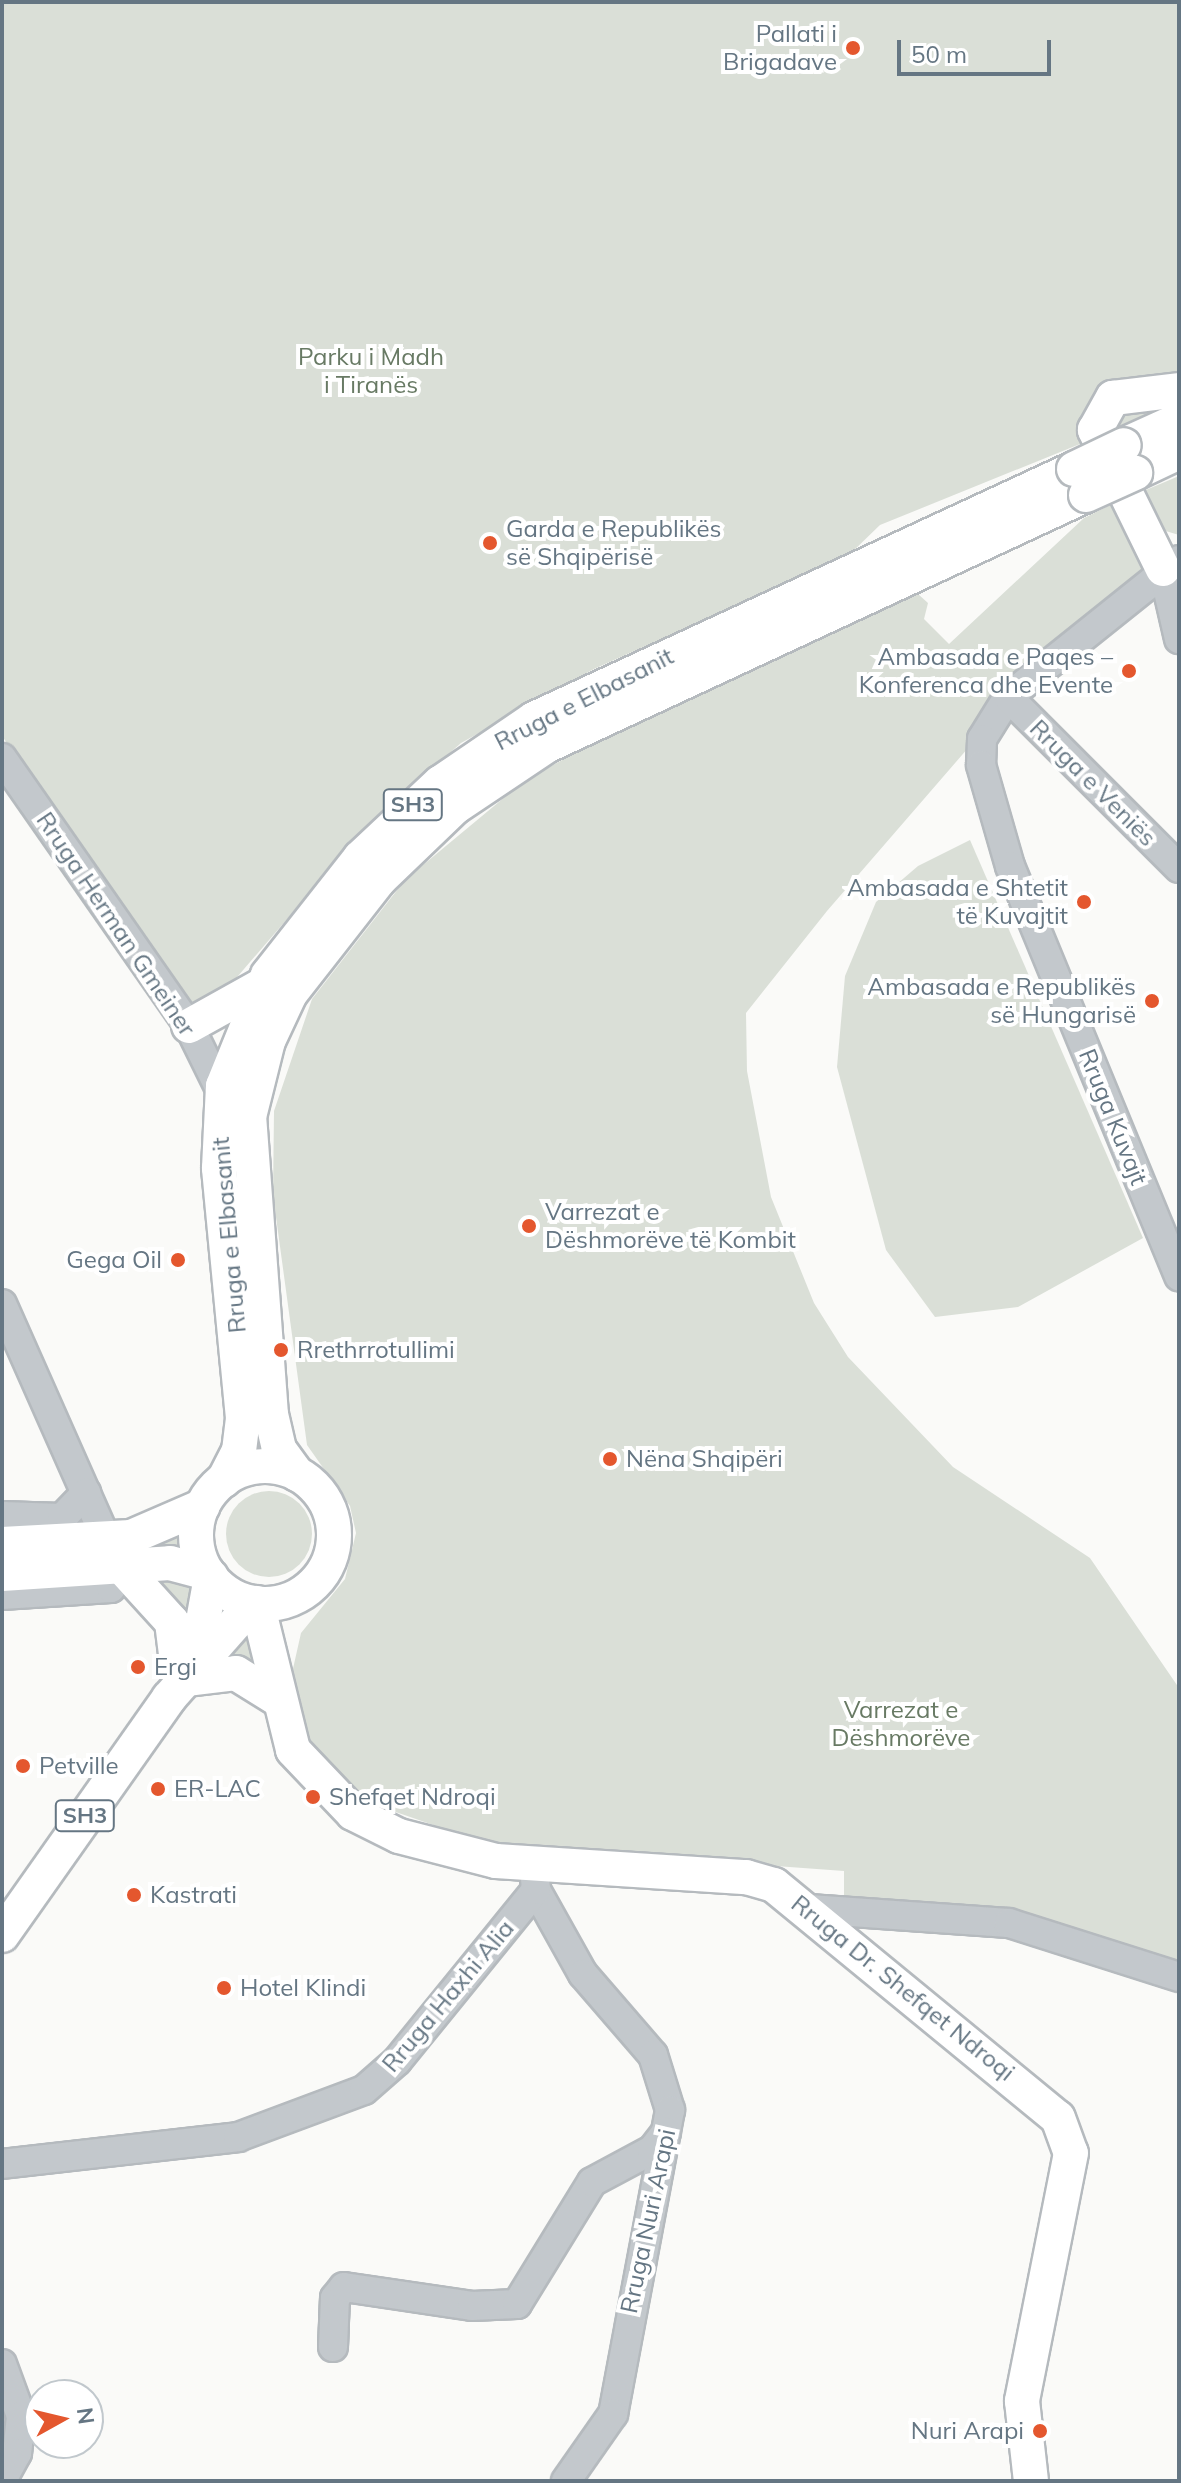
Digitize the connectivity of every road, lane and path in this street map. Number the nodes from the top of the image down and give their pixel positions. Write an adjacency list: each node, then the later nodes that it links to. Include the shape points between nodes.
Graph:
1 (1179, 390): 6 (main road, via 1113,398 1095,430)
2 (1179, 420): 4 (main road, Rruga e Elbasanit / SH3)
3 (1179, 452): 4 (main road, Rruga e Elbasanit / SH3)
4 (1130, 459): 5 (main road, Rruga e Elbasanit / SH3, bridge)
5 (1080, 482): 11 (main road, Rruga e Elbasanit / SH3, via 499,739 385,833); 16 (main road, Rruga e Elbasanit / SH3, via 513,765 419,839 307,969 268,1041 248,1144 271,1415 279,1449)
6 (1171, 565): 7 (street); 8 (street, Rruga Kuvajt)
7 (1179, 639)
8 (1008, 697): 10 (street, Rruga e Veniës); 14 (street, Rruga Kuvajt, via 982,739 998,834)
9 (2, 758): 12 (street, Rruga Herman Gmeiner)
10 (1179, 868)
11 (263, 985): 12 (main road); 13 (main road, Rruga e Elbasanit / SH3)
12 (189, 1026): 13 (street, Rruga Herman Gmeiner)
13 (222, 1093): 18 (main road, Rruga e Elbasanit / SH3, via 219,1168 243,1418)
14 (1179, 1277)
15 (2, 1304): 17 (street)
16 (297, 1474): 18 (main road, via 254,1467); 22 (main road, SH3, via 321,1496 333,1527 329,1559)
17 (86, 1493): 19 (street, via 62,1518); 20 (street)
18 (213, 1493): 20 (main road); 21 (main road, SH3, via 197,1540)
19 (4, 1544): 20 (main road)
20 (114, 1554): 21 (main road); 23 (street, via 111,1588); 25 (main road, via 172,1622)
21 (209, 1575): 24 (main road); 25 (main road, SH3, via 203,1621)
22 (311, 1587): 24 (main road, via 282,1602); 26 (main road)
23 (2, 1595)
24 (255, 1603): 25 (main road, SH3); 26 (main road, Rruga Dr. Shefqet Ndroqi)
25 (178, 1682): 26 (main road, via 236,1673); 29 (main road, SH3)
26 (275, 1685): 27 (main road, Rruga Dr. Shefqet Ndroqi, via 304,1768 353,1813 455,1854)
27 (535, 1878): 28 (main road, Rruga Dr. Shefqet Ndroqi, via 746,1877); 31 (street, Rruga Nuri Arapi, via 583,1974 662,2072); 32 (street, Rruga Haxhi Alia, via 397,2061 364,2090 238,2137)
28 (809, 1909): 30 (street, via 1009,1923); 35 (main road, Rruga Dr. Shefqet Ndroqi, via 1047,2107 1066,2134 1066,2193 1022,2401)
29 (2, 1935)
30 (1179, 1977)
31 (666, 2132): 33 (street, via 652,2150 592,2182 517,2304 488,2308 344,2287 335,2298); 37 (street, Rruga Nuri Arapi, via 613,2414)
32 (2, 2164)
33 (333, 2347)
34 (2, 2364): 36 (street, via 21,2416 17,2453)
35 (1027, 2478)
36 (2, 2480)
37 (566, 2481)

